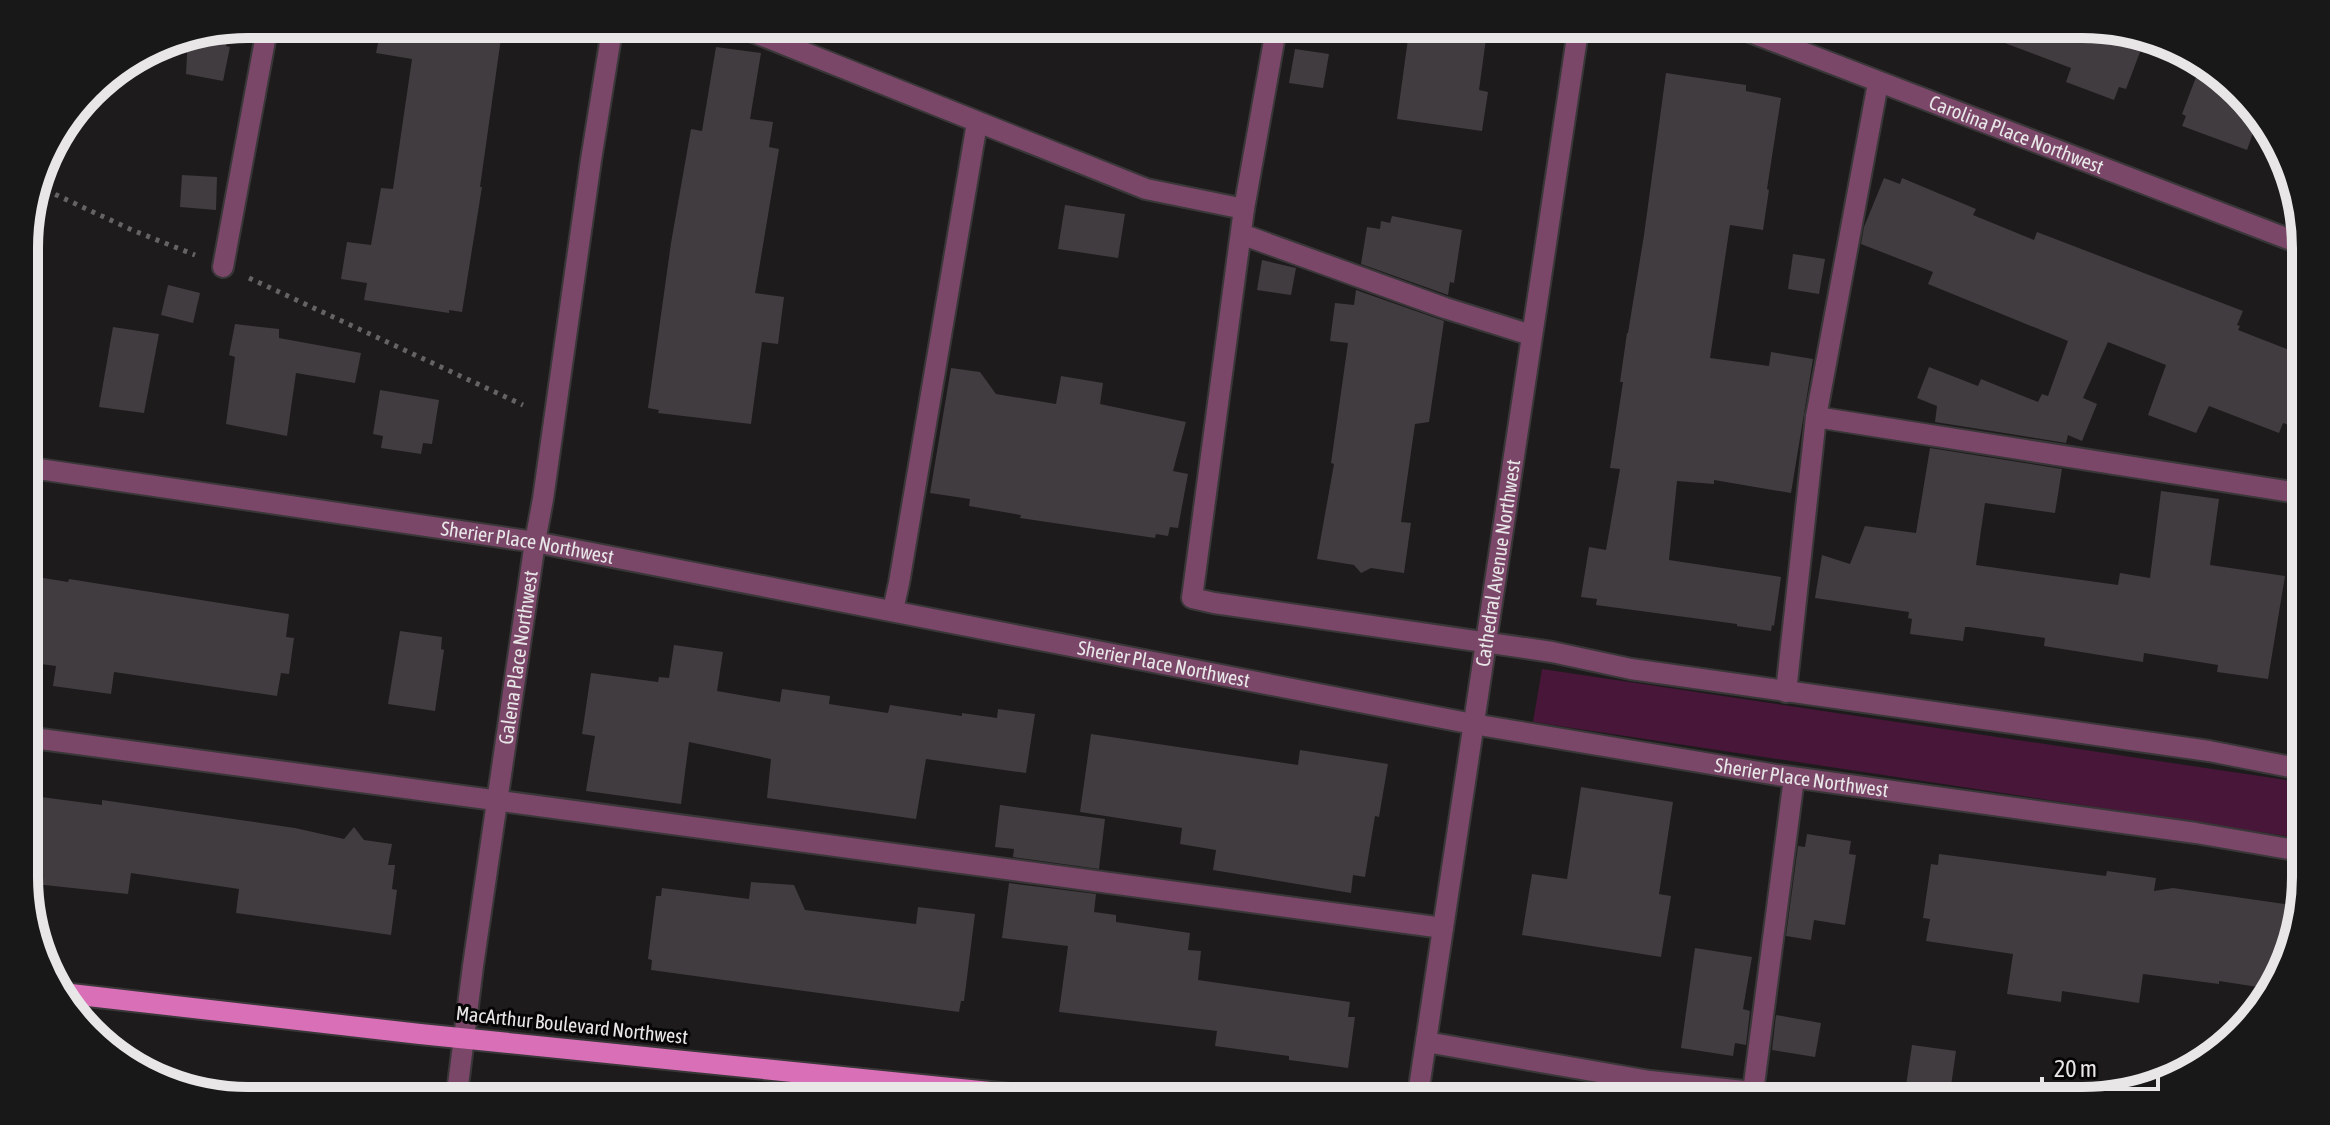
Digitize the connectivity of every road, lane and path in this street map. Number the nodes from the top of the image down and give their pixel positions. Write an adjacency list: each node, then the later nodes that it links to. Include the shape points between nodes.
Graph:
1 (265, 38): 13 (street)
2 (611, 38): 19 (street, Galena Place Northwest)
3 (768, 38): 8 (street)
4 (1275, 38): 10 (street)
5 (1577, 38): 14 (street, Cathedral Avenue Northwest)
6 (1764, 38): 7 (street, Carolina Place Northwest)
7 (1878, 83): 12 (street, Carolina Place Northwest); 16 (street)
8 (977, 123): 10 (street, via 1146,189); 20 (street)
9 (46, 190): 13 (path)
10 (1244, 209): 11 (street)
11 (1241, 234): 14 (street); 21 (street, via 1192,598)
12 (2291, 240)
13 (223, 267): 15 (path)
14 (1531, 335): 21 (street, Cathedral Avenue Northwest)
15 (523, 405)
16 (1816, 417): 18 (street); 22 (street)
17 (38, 469): 19 (street, Sherier Place Northwest)
18 (2292, 492)
19 (535, 542): 20 (street, Sherier Place Northwest); 27 (street, Galena Place Northwest)
20 (893, 610): 23 (street, Sherier Place Northwest)
21 (1485, 642): 22 (street); 23 (street, Cathedral Avenue Northwest)
22 (1786, 692): 25 (street, via 2209,751)
23 (1473, 724): 26 (street, Sherier Place Northwest); 29 (street, Cathedral Avenue Northwest)
24 (38, 739): 27 (street)
25 (2292, 768)
26 (1794, 778): 28 (street, Sherier Place Northwest); 37 (street)
27 (497, 801): 29 (street); 31 (street, Galena Place Northwest)
28 (2292, 850)
29 (1443, 928): 32 (street, Cathedral Avenue Northwest)
30 (73, 994): 31 (main road, MacArthur Boulevard Northwest)
31 (465, 1039): 33 (street, Galena Place Northwest); 34 (main road, MacArthur Boulevard Northwest)
32 (1426, 1042): 35 (street, Cathedral Avenue Northwest); 36 (street)
33 (458, 1087)
34 (940, 1087)
35 (1419, 1087)
36 (1706, 1087)
37 (1754, 1087)

